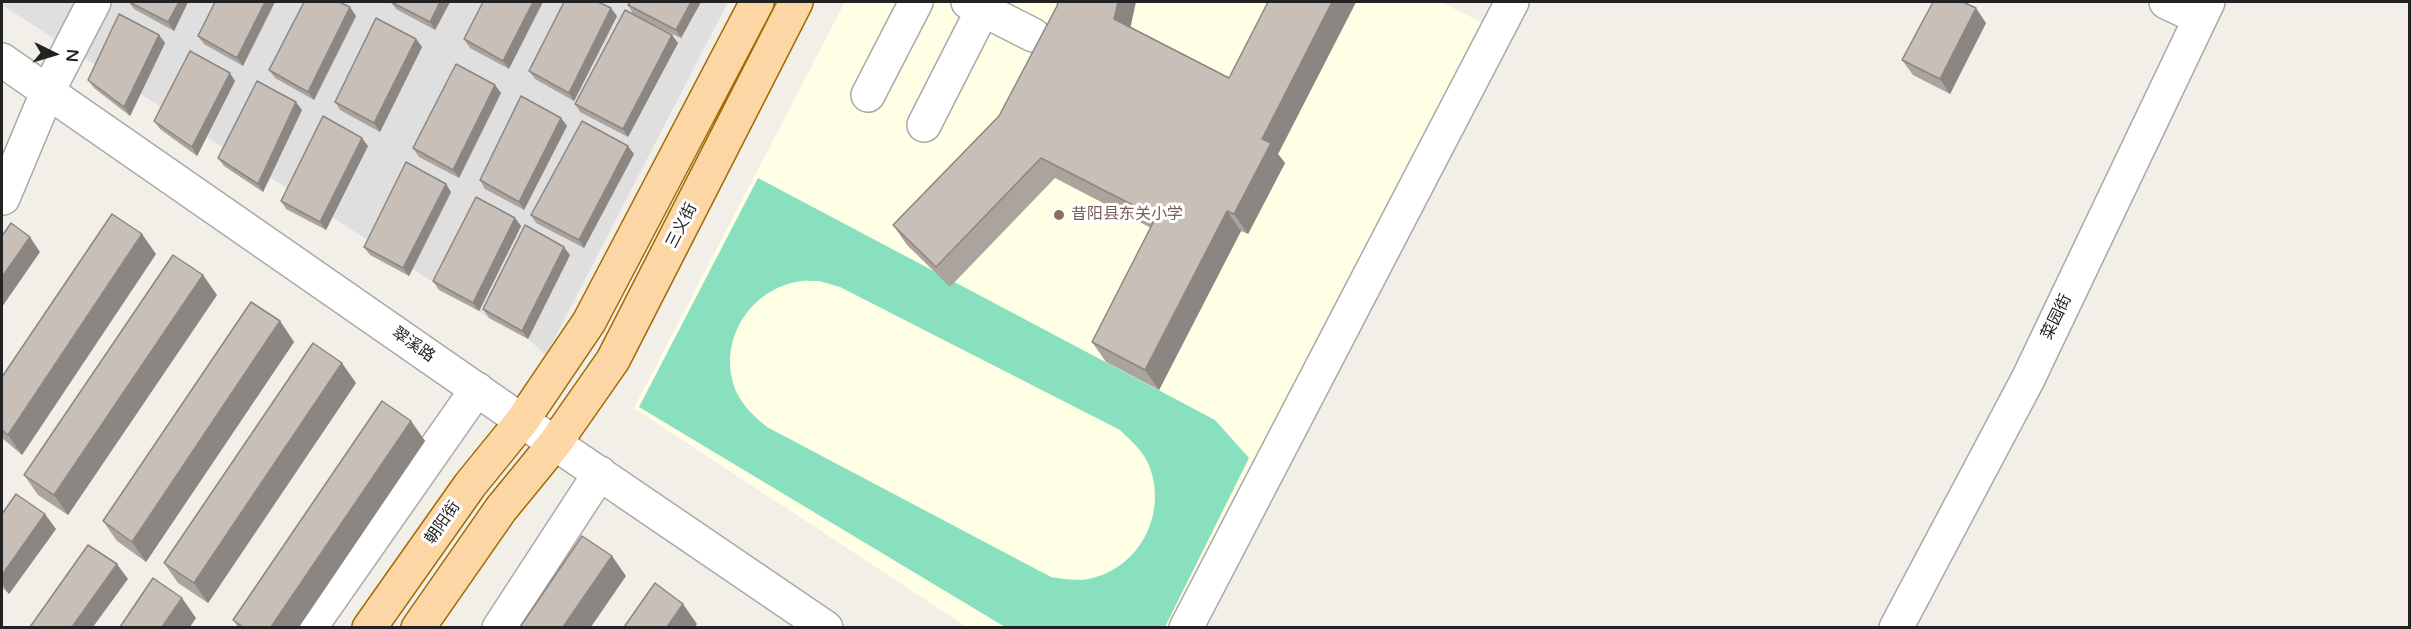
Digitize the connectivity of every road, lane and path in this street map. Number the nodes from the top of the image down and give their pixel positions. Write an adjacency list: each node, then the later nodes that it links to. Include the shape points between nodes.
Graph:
1 (94, 2): 11 (street)
2 (757, 2): 16 (main road, via 589,322)
3 (796, 2): 17 (main road, 三义街, via 613,360)
4 (916, 2): 12 (street)
5 (1512, 2): 24 (street)
6 (2166, 2): 8 (street)
7 (976, 5): 9 (street); 13 (street)
8 (2204, 10): 25 (street, 菜园街, via 2028,379)
9 (1033, 35)
10 (2, 60): 11 (street, 翠溪路)
11 (47, 93): 14 (street); 15 (street, 翠溪路)
12 (868, 95)
13 (924, 125)
14 (2, 196)
15 (477, 389): 16 (street, 翠溪路); 19 (street)
16 (522, 421): 17 (street, 翠溪路); 20 (main road, 朝阳街)
17 (555, 442): 18 (street, 翠溪路); 21 (main road, via 501,509)
18 (600, 473): 22 (street); 23 (street, 翠溪路)
19 (310, 627)
20 (369, 627)
21 (418, 627)
22 (499, 627)
23 (826, 627)
24 (1186, 627)
25 (1896, 627)

